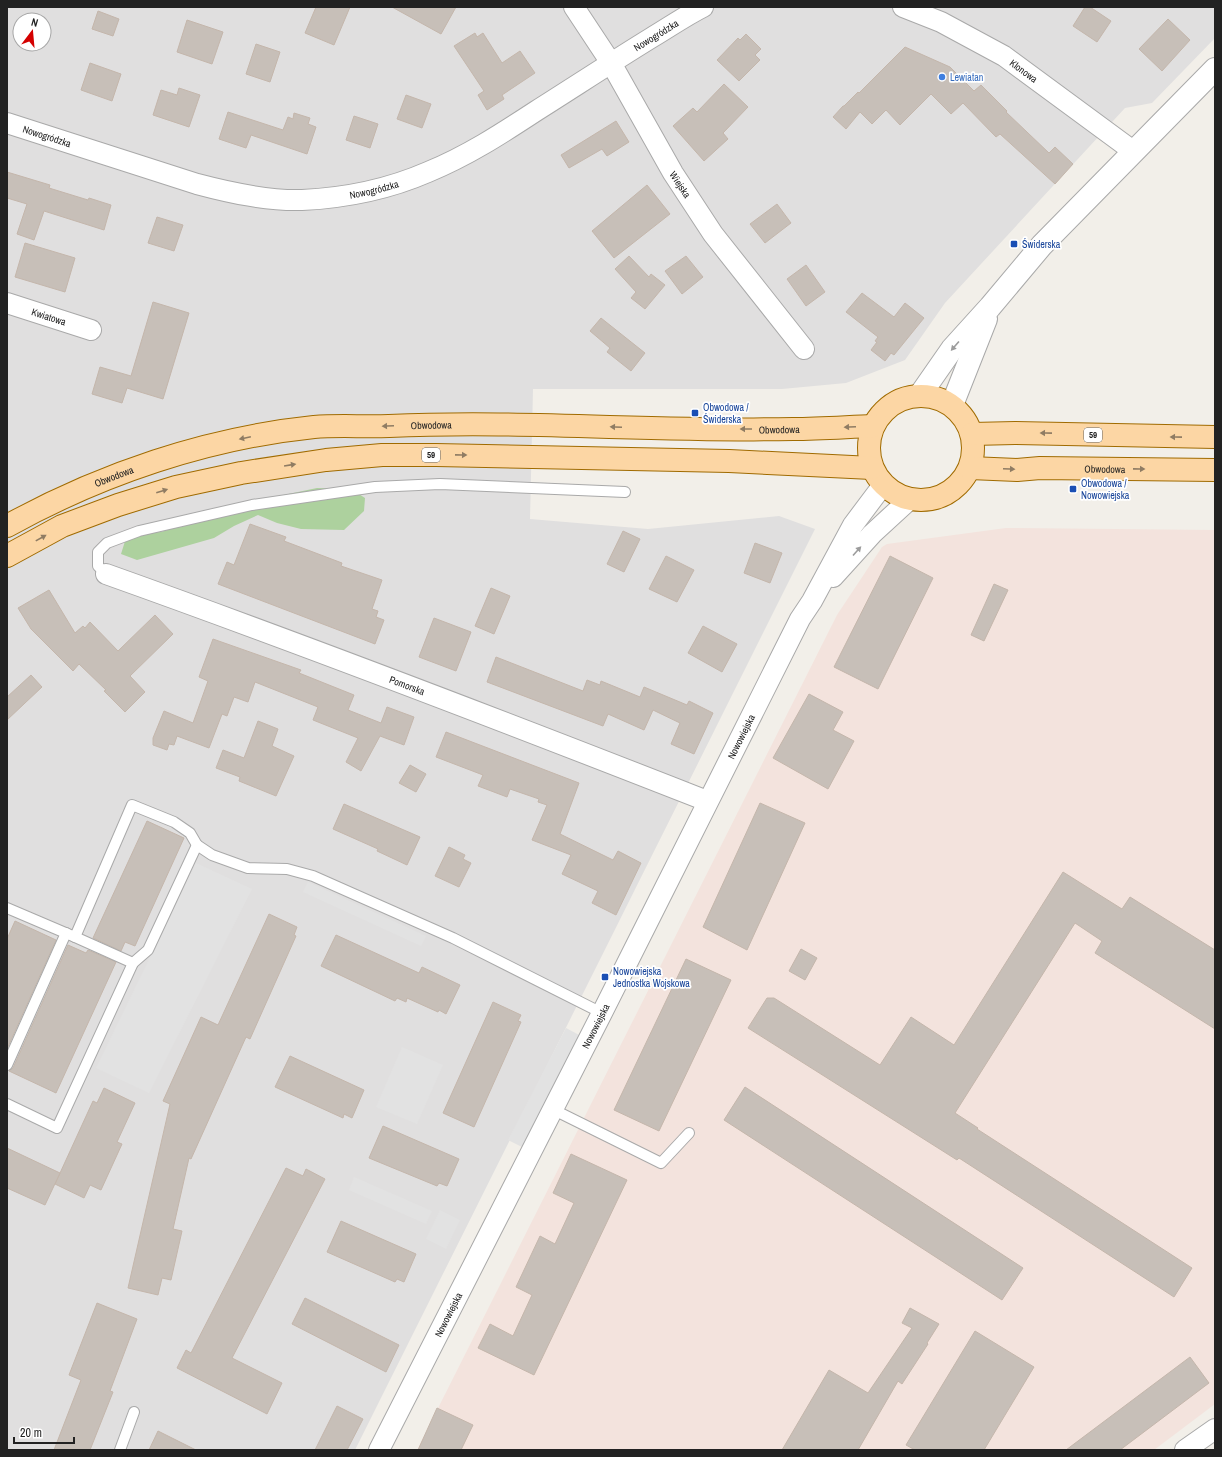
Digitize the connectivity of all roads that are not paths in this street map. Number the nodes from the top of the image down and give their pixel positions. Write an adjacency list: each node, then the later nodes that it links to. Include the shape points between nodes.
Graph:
1 (574, 7): 4 (street, Wiejska)
2 (703, 7): 4 (street, Nowogródzka)
3 (903, 7): 7 (street, Klonowa, via 941,22 1004,56)
4 (611, 63): 6 (street, Nowogródzka, via 483,146 453,161 408,180 332,198 300,200 222,190); 11 (street, Wiejska, via 673,173 713,234)
5 (1215, 69): 7 (street)
6 (7, 123)
7 (1134, 151): 9 (street, via 1042,245)
8 (7, 303): 10 (street, Kwiatowa)
9 (990, 307): 12 (street, one-way to 12, via 952,349); 13 (street)
10 (91, 330)
11 (804, 349)
12 (920, 395): 13 (main road, via 937,398); 14 (main road, via 892,404 881,413)
13 (952, 405): 15 (main road, via 964,418)
14 (873, 426): 19 (main road, via 868,447); 22 (main road, Obwodowa, one-way to 22, via 792,429 510,424 315,427 248,437 134,468 74,492)
15 (972, 434): 16 (main road, 59, one-way to 15, via 1016,432); 17 (main road, via 974,451)
16 (1215, 437)
17 (970, 468): 18 (main road, Obwodowa, one-way to 18); 21 (main road, via 960,484 945,495 928,501)
18 (1215, 470)
19 (877, 477): 21 (main road, via 895,494); 23 (main road, 59, one-way to 19, via 62,526 176,487 241,473 326,460 382,455 444,455 729,461); 25 (street, Nowowiejska)
20 (625, 492): 24 (lane, via 440,484 375,487 252,505 139,531 107,543 98,552 98,566)
21 (909, 500): 25 (street, Nowowiejska, one-way to 21, via 872,534)
22 (7, 526)
23 (7, 556)
24 (106, 574): 26 (street, Pomorska, via 238,621)
25 (812, 601): 26 (street, Nowowiejska, via 800,618)
26 (707, 801): 31 (street, Nowowiejska)
27 (196, 845): 29 (lane, via 190,833 174,822 132,805); 30 (lane, via 148,950); 31 (lane, via 212,855 248,868 288,869 313,876 453,938)
28 (7, 908): 29 (lane)
29 (71, 935): 30 (lane); 32 (lane)
30 (134, 963): 33 (lane, via 57,1128)
31 (602, 1013): 34 (street, Nowowiejska)
32 (7, 1065)
33 (7, 1104)
34 (552, 1110): 35 (lane, via 661,1163); 39 (street, Nowowiejska)
35 (689, 1133)
36 (134, 1412): 38 (lane)
37 (1215, 1429): 40 (street)
38 (120, 1450)
39 (379, 1450)
40 (1185, 1450)

